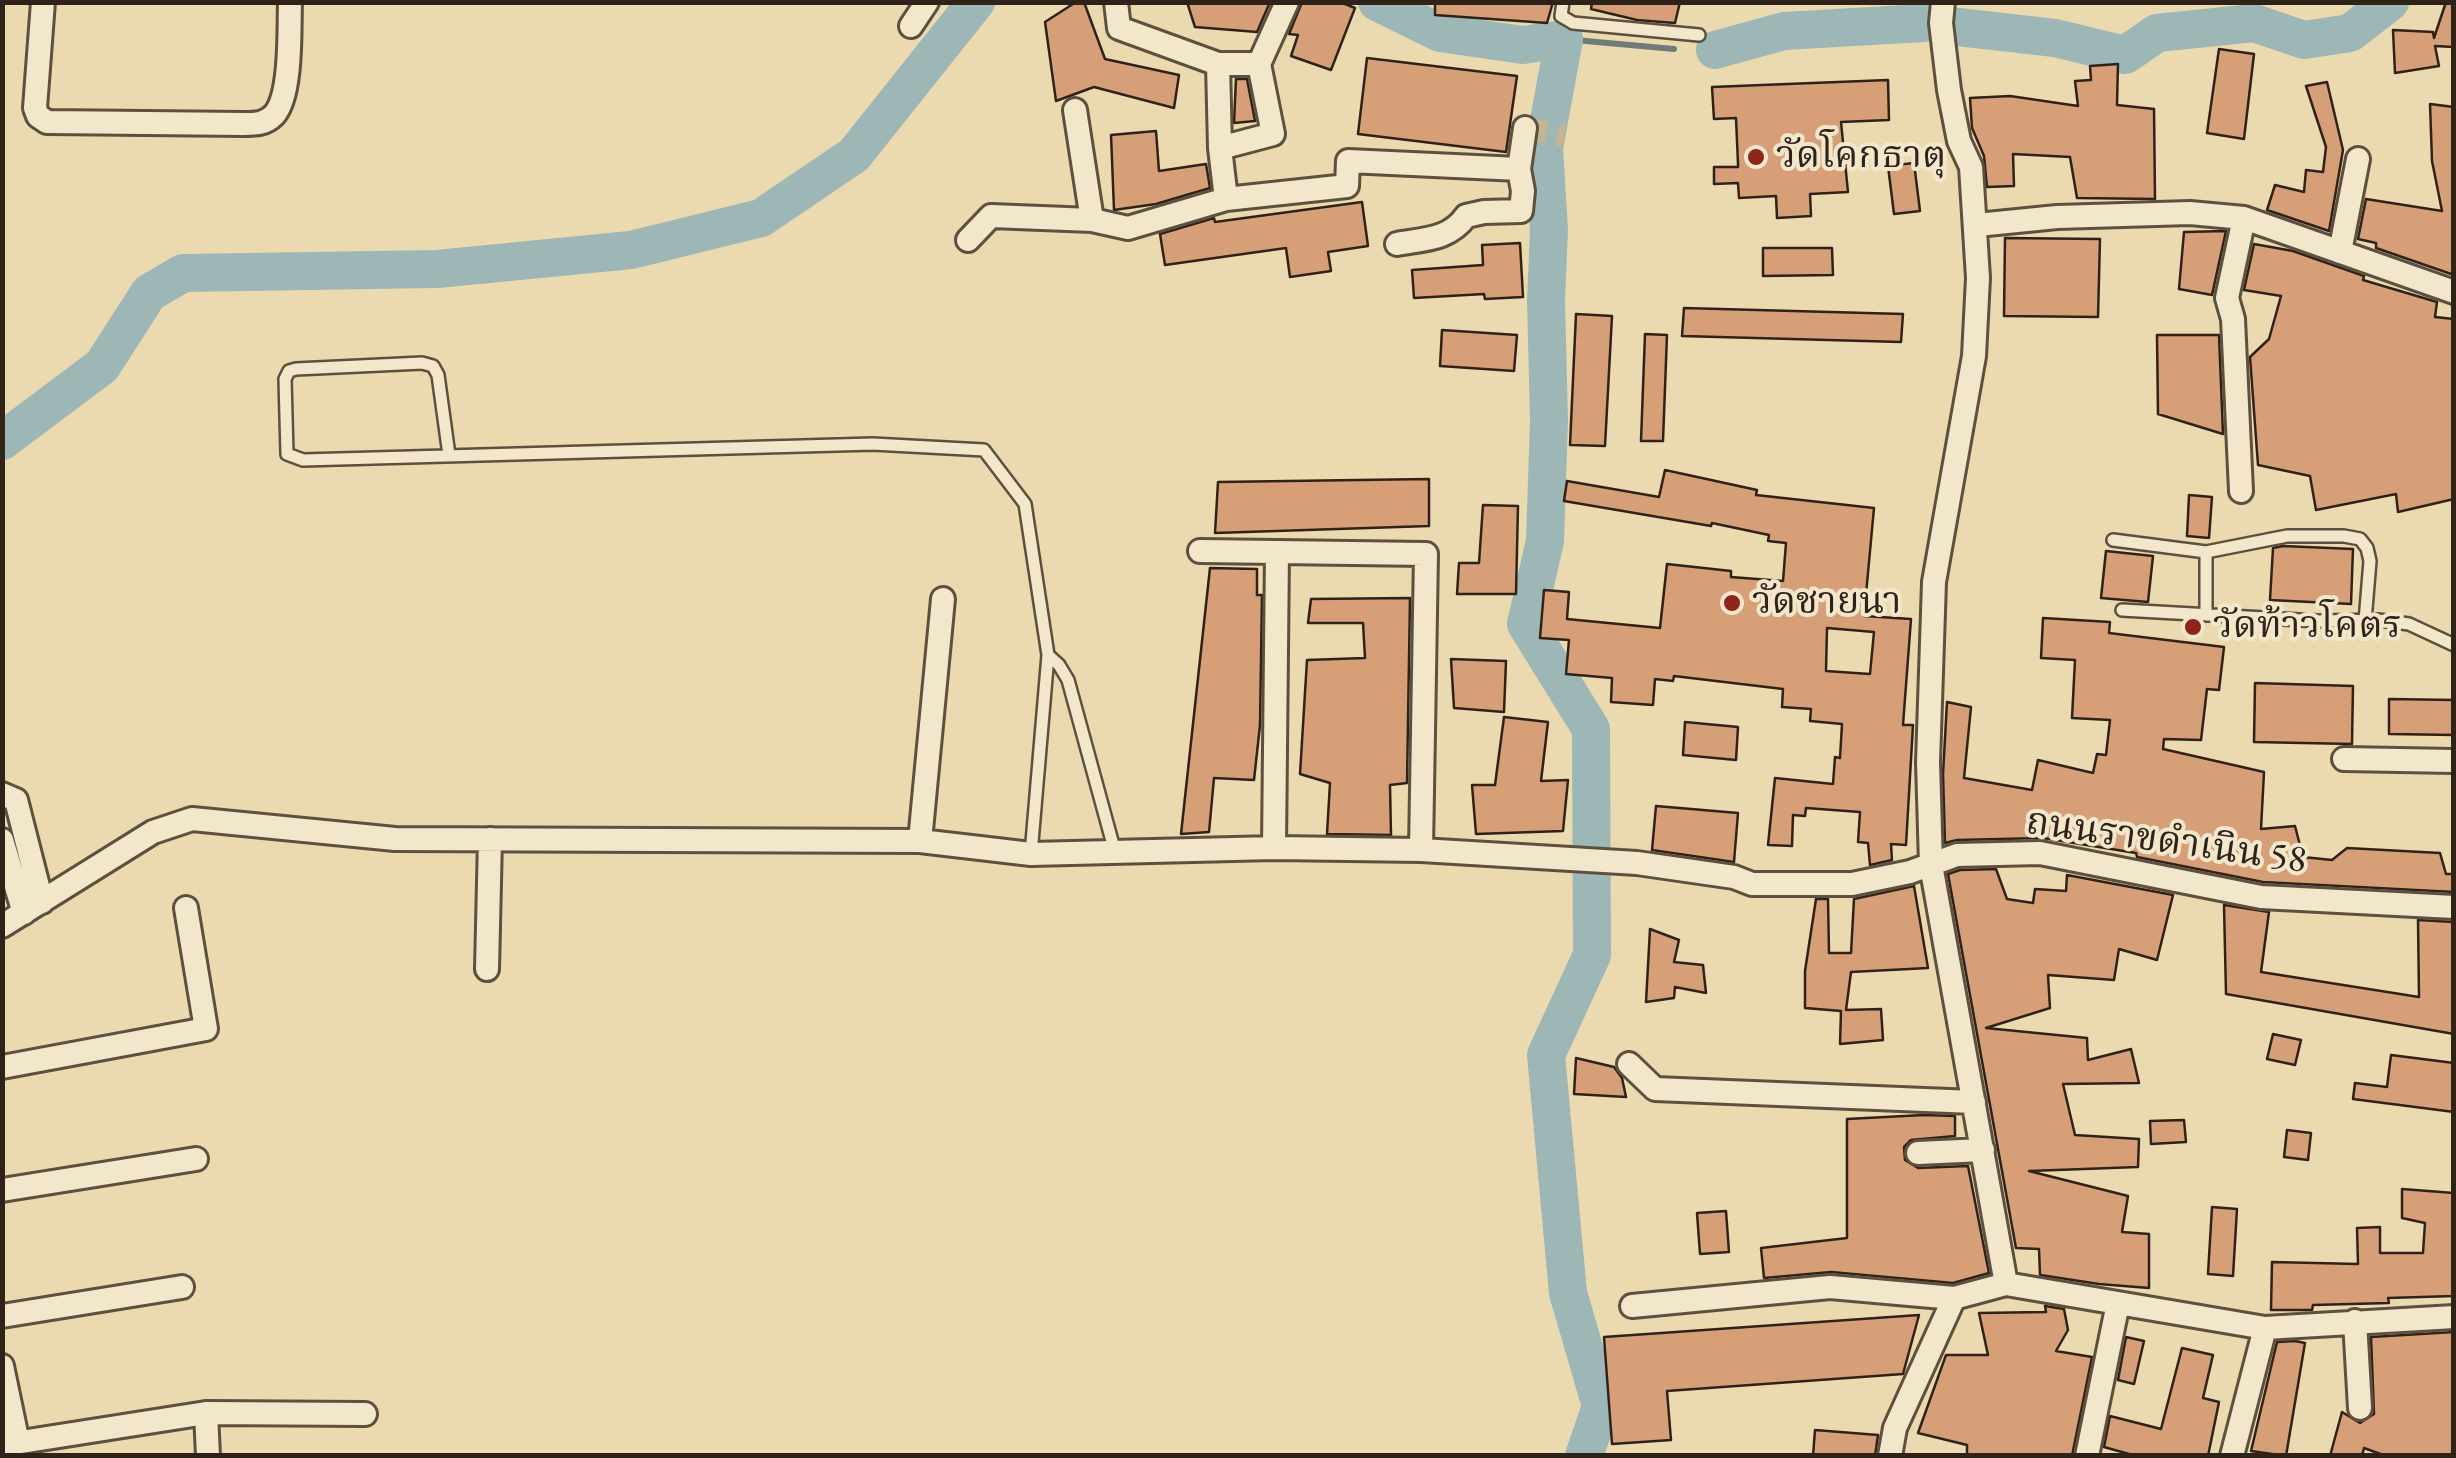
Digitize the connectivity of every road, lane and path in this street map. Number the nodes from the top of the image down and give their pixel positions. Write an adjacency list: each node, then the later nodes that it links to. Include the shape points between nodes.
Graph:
1 (44, 2): 2 (street, via 35,108 46,122 244,124 261,124 279,108)
2 (290, 2)
3 (928, 2): 8 (street)
4 (1116, 2): 10 (street, via 1119,28)
5 (1287, 2): 11 (street)
6 (1563, 2): 9 (lane, via 1560,16 1573,23)
7 (1943, 2): 20 (street, via 1949,90 1971,166)
8 (911, 26)
9 (1700, 35)
10 (1218, 64): 11 (street); 14 (street)
11 (1259, 64): 14 (street, via 1272,134)
12 (1075, 110): 19 (street)
13 (1525, 128): 16 (street)
14 (1220, 148): 17 (street)
15 (2358, 160): 23 (street)
16 (1519, 170): 17 (street, via 1348,161 1347,186); 22 (street, via 1521,211 1466,216 1447,236)
17 (1226, 199): 19 (street, via 1128,228)
18 (2244, 218): 20 (street, via 2056,217); 23 (street); 26 (street, via 2227,298)
19 (1092, 220): 21 (street, via 990,216)
20 (1977, 225): 47 (street, via 1974,356 1934,582)
21 (968, 240)
22 (1397, 244)
23 (2340, 252): 24 (street)
24 (2454, 292)
25 (450, 455): 25 (lane, via 294,458 288,454 285,379 296,369 433,366); 36 (lane, via 873,444 984,450 1025,504)
26 (2241, 491)
27 (2113, 540): 30 (lane)
28 (1200, 551): 29 (street)
29 (1278, 552): 43 (street); 44 (street, via 1426,554)
30 (2206, 552): 33 (lane); 34 (lane, via 2287,536 2360,539 2370,561)
31 (944, 599): 42 (street)
32 (2122, 610): 33 (lane)
33 (2206, 615): 34 (lane)
34 (2366, 620): 35 (lane, via 2409,624)
35 (2454, 645)
36 (1048, 656): 45 (lane, via 1068,680); 46 (lane)
37 (2344, 758): 38 (street)
38 (2454, 762)
39 (2, 794): 49 (street, via 16,800)
40 (490, 839): 42 (street, ถนนราขดำเนิน 58); 49 (street, ถนนราขดำเนิน 58, via 395,840 192,818 153,832); 52 (street)
41 (2, 840): 49 (street)
42 (920, 841): 46 (street, ถนนราขดำเนิน 58)
43 (1274, 848): 44 (street, ถนนราขดำเนิน 58); 45 (street, ถนนราขดำเนิน 58)
44 (1421, 850): 47 (street, ถนนราขดำเนิน 58, via 1636,863 1752,884 1852,884)
45 (1115, 852): 46 (street, ถนนราขดำเนิน 58)
46 (1032, 854)
47 (1931, 865): 48 (street, ถนนราขดำเนิน 58, via 1956,855 2040,854 2261,897); 55 (street)
48 (2454, 907)
49 (33, 908): 51 (street, ถนนราขดำเนิน 58)
50 (186, 908): 54 (street, via 206,1029)
51 (2, 926)
52 (487, 969)
53 (1629, 1064): 55 (street, via 1655,1089)
54 (2, 1067)
55 (1974, 1102): 56 (street)
56 (1983, 1150): 57 (street); 60 (street)
57 (1918, 1153)
58 (196, 1159): 59 (street)
59 (2, 1190)
60 (2006, 1284): 62 (street); 63 (street)
61 (182, 1288): 65 (street)
62 (1954, 1298): 64 (street, via 1830,1287); 75 (street, via 1895,1428)
63 (2118, 1303): 68 (street); 76 (street)
64 (1632, 1306)
65 (2, 1316)
66 (2454, 1317): 67 (street)
67 (2355, 1322): 68 (street); 70 (street)
68 (2264, 1328): 77 (street)
69 (2, 1366): 73 (street)
70 (2360, 1408)
71 (206, 1414): 72 (street); 73 (street); 74 (street)
72 (365, 1414)
73 (10, 1444)
74 (208, 1456)
75 (1890, 1456)
76 (2087, 1456)
77 (2232, 1456)

